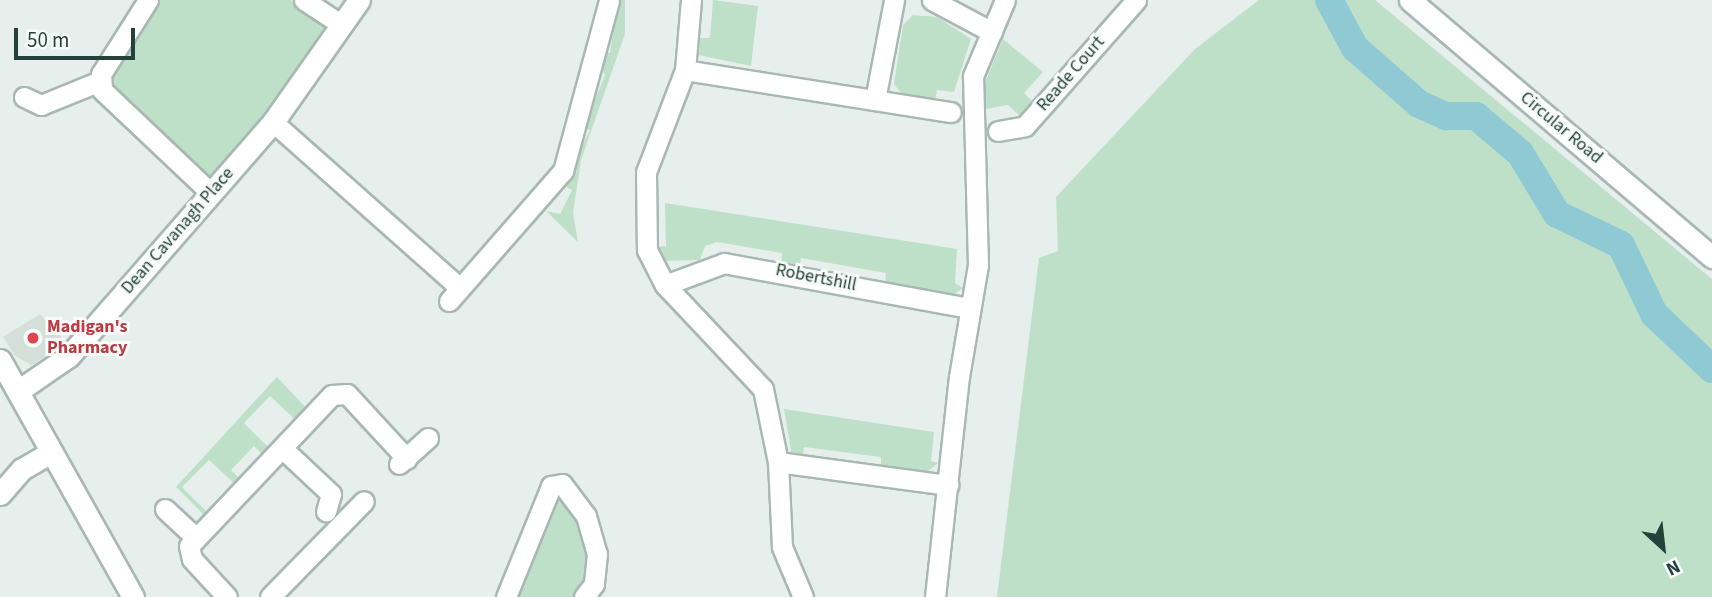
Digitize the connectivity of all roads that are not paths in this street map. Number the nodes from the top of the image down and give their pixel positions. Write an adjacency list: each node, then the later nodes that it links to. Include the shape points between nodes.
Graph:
1 (148, 0): 14 (street)
2 (304, 0): 11 (street)
3 (359, 0): 11 (street, Dean Cavanagh Place)
4 (609, 0): 18 (street, via 564,171 455,295)
5 (691, 0): 13 (street)
6 (894, 0): 16 (street)
7 (932, 0): 12 (street)
8 (1005, 0): 12 (street)
9 (1136, 0): 19 (street, Reade Court, via 1026,126)
10 (1410, 0): 21 (street, Circular Road)
11 (342, 25): 18 (street, Dean Cavanagh Place)
12 (992, 32): 23 (street, via 974,76 978,265)
13 (685, 70): 16 (street); 22 (street, via 646,172 646,250)
14 (100, 81): 15 (street, via 41,105); 20 (street, via 116,107)
15 (24, 97)
16 (875, 100): 17 (street)
17 (951, 113)
18 (273, 122): 20 (street, Dean Cavanagh Place)
19 (998, 131)
20 (211, 193): 25 (street, Dean Cavanagh Place, via 69,355)
21 (1712, 257)
22 (665, 285): 23 (street, Robertshill, via 724,262); 29 (street, via 763,389)
23 (970, 308): 30 (street)
24 (0, 360): 25 (street)
25 (18, 391): 28 (street)
26 (428, 438): 27 (street, via 403,461 340,392)
27 (282, 448): 34 (street, via 331,494); 35 (street)
28 (48, 454): 31 (street, via 22,469); 36 (street)
29 (778, 462): 30 (street); 41 (street, via 782,547)
30 (948, 485): 42 (street)
31 (0, 494)
32 (364, 501): 38 (street)
33 (165, 509): 35 (street)
34 (326, 511)
35 (195, 537): 37 (street, via 192,559)
36 (133, 597)
37 (227, 597)
38 (270, 597)
39 (506, 597): 40 (street, via 551,486 562,484 586,516 597,554 594,584)
40 (584, 597)
41 (803, 597)
42 (935, 597)

